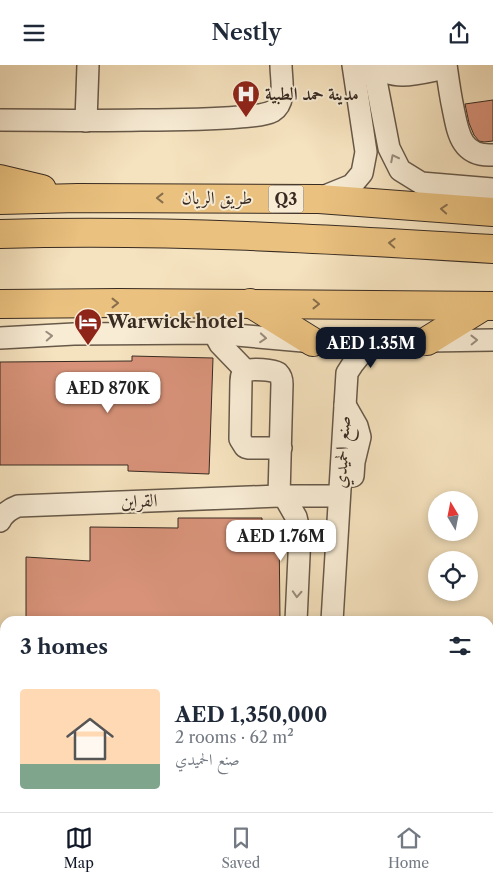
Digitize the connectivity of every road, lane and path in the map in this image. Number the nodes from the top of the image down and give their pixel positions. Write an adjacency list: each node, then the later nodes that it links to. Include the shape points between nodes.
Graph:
1 (88, 65): 7 (street)
2 (281, 65): 7 (street, via 282,96 272,112 219,119)
3 (353, 65): 12 (street, via 366,152 362,173 352,185)
4 (374, 65): 5 (street, via 396,75); 10 (street, one-way to 4, via 421,183 400,170 389,148)
5 (446, 66): 8 (street, via 460,140 479,154)
6 (0, 120): 7 (street)
7 (86, 121)
8 (493, 155)
9 (0, 179): 11 (highway)
10 (493, 189)
11 (78, 198): 12 (highway, طريق الريان / Q3, one-way to 11); 13 (highway, طريق الريان / Q3)
12 (319, 199): 14 (highway, طريق الريان / Q3, one-way to 12)
13 (0, 200)
14 (493, 212)
15 (0, 234): 16 (highway)
16 (204, 234): 17 (highway, one-way to 16); 18 (highway, via 59,249)
17 (493, 249)
18 (0, 250)
19 (250, 303): 20 (highway, one-way to 19); 21 (highway, one-way to 21); 26 (highway)
20 (5, 305)
21 (487, 306): 25 (highway)
22 (214, 333): 23 (street, one-way to 22); 26 (street, one-way to 26); 28 (street)
23 (0, 338)
24 (493, 340): 25 (street, one-way to 24)
25 (427, 341): 27 (street)
26 (319, 343): 27 (street); 29 (street, via 342,362)
27 (373, 344): 29 (street, via 362,351)
28 (246, 371): 31 (street, via 271,370 281,377); 31 (street, via 240,381 240,439 249,448)
29 (347, 373): 30 (street, صنع الحميدي)
30 (345, 405): 33 (street, صنع الحميدي); 37 (street, via 358,426 360,437 354,461)
31 (281, 448): 32 (street)
32 (282, 496): 33 (street, القراين); 34 (street, القراين, via 18,506); 35 (street, one-way to 35, via 296,517 300,534)
33 (339, 496): 36 (street, صنع الحميدي)
34 (3, 510)
35 (296, 616)
36 (332, 616)
37 (346, 616)

